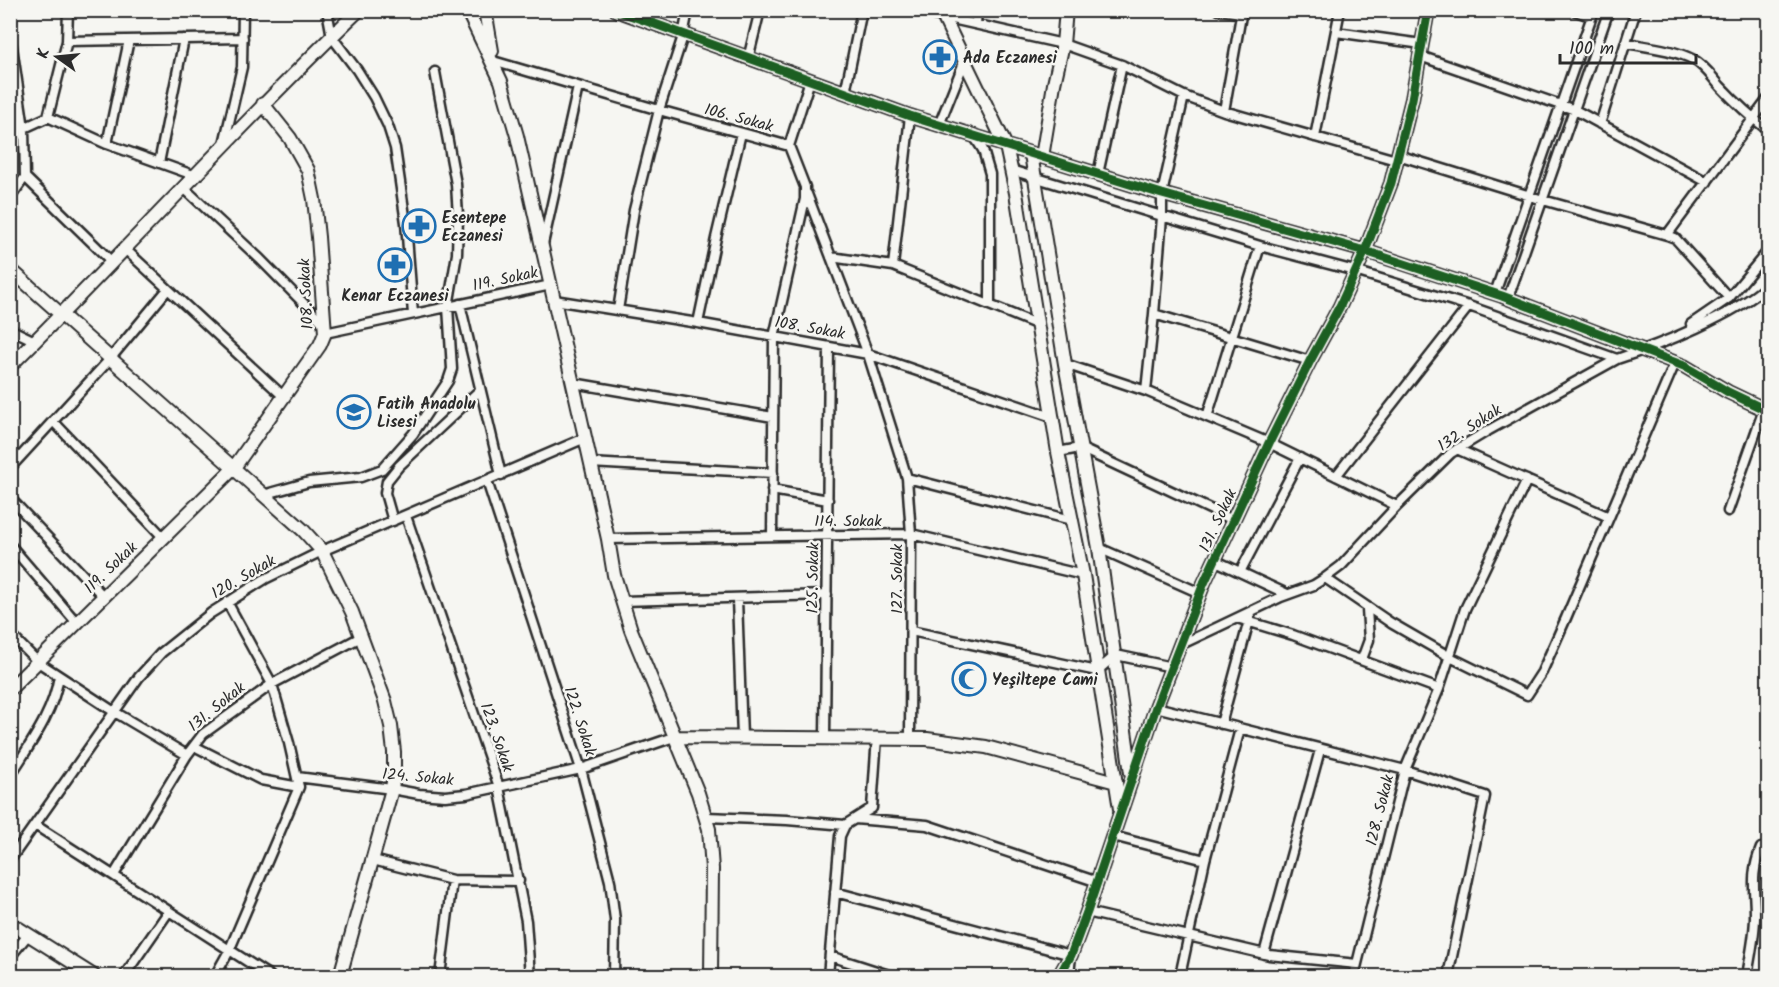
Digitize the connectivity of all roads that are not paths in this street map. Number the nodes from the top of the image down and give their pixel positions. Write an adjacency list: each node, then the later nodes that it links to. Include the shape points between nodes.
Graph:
1 (68, 10): 31 (street)
2 (243, 10): 28 (street)
3 (327, 10): 27 (street)
4 (359, 10): 27 (street)
5 (467, 10): 37 (street)
6 (485, 10): 37 (street)
7 (616, 10): 26 (street)
8 (688, 10): 26 (street)
9 (760, 10): 35 (street)
10 (862, 10): 42 (street)
11 (912, 10): 21 (street)
12 (977, 10): 23 (street)
13 (1066, 10): 33 (street)
14 (1219, 10): 20 (street)
15 (1340, 10): 24 (street)
16 (1428, 10): 34 (street, 131. Sokak)
17 (1573, 10): 22 (street)
18 (1609, 10): 48 (street)
19 (1636, 10): 32 (street)
20 (1242, 12): 49 (street)
21 (943, 14): 23 (street); 36 (street)
22 (1593, 14): 46 (street)
23 (976, 24): 33 (street)
24 (1336, 32): 34 (street); 59 (street)
25 (10, 33): 55 (street)
26 (683, 36): 35 (street); 47 (street)
27 (332, 37): 45 (street); 103 (street, via 374,97 395,148)
28 (243, 38): 29 (street); 63 (street, via 242,67)
29 (184, 39): 30 (street); 66 (street)
30 (129, 40): 31 (street); 60 (street)
31 (67, 41): 51 (street)
32 (1626, 43): 52 (street, via 1694,60); 53 (street)
33 (1063, 44): 38 (street); 64 (street)
34 (1421, 50): 46 (street); 65 (street, 131. Sokak)
35 (748, 59): 40 (street)
36 (965, 59): 54 (street); 62 (street)
37 (493, 61): 41 (street, 106. Sokak); 82 (street, via 517,136)
38 (1122, 65): 43 (street); 68 (street)
39 (435, 72): 101 (street, via 456,184 458,216 457,254)
40 (810, 80): 42 (street); 61 (street)
41 (578, 87): 47 (street, 106. Sokak); 82 (street)
42 (844, 93): 50 (street)
43 (1184, 96): 49 (street); 75 (street)
44 (1768, 99): 52 (street)
45 (264, 104): 63 (street); 109 (street, 108. Sokak, via 308,170)
46 (1561, 105): 48 (street); 76 (street)
47 (659, 110): 57 (street, 106. Sokak); 102 (street, via 634,210)
48 (1575, 110): 53 (street); 78 (street)
49 (1224, 111): 59 (street)
50 (910, 116): 54 (street); 88 (street)
51 (48, 117): 55 (street); 60 (street)
52 (1754, 119): 56 (street); 72 (street)
53 (1600, 124): 72 (street)
54 (939, 125): 58 (street)
55 (24, 128): 70 (street)
56 (1768, 130)
57 (741, 133): 61 (street, 106. Sokak); 106 (street)
58 (974, 136): 62 (street); 99 (street, via 990,174)
59 (1315, 137): 65 (street)
60 (107, 144): 66 (street)
61 (789, 146): 73 (street, 106. Sokak)
62 (1006, 146): 64 (street); 67 (street)
63 (223, 147): 69 (street)
64 (1037, 156): 68 (street); 71 (street)
65 (1397, 158): 76 (street); 84 (street, 131. Sokak)
66 (159, 163): 69 (street)
67 (1011, 170): 71 (street); 107 (street)
68 (1098, 174): 75 (street)
69 (196, 176): 74 (street)
70 (25, 177): 77 (street); 87 (street)
71 (1034, 177): 79 (street); 121 (street)
72 (1707, 182): 80 (street)
73 (805, 187): 86 (street, 127. Sokak); 110 (street, 106. Sokak, via 806,199)
74 (184, 188): 83 (street); 109 (street, via 260,259)
75 (1162, 194): 79 (street); 84 (street)
76 (1529, 196): 78 (street); 94 (street)
77 (10, 198)
78 (1543, 200): 80 (street); 95 (street)
79 (1162, 217): 81 (street); 104 (street)
80 (1667, 235): 96 (street, via 1675,238)
81 (1260, 246): 90 (street); 111 (street)
82 (542, 247): 91 (street)
83 (125, 249): 87 (street); 93 (street)
84 (1365, 251): 90 (street, 131. Sokak); 94 (street)
85 (1768, 251): 96 (street)
86 (831, 257): 88 (street); 116 (street, 127. Sokak)
87 (112, 262): 105 (street)
88 (893, 266): 99 (street)
89 (10, 269): 105 (street)
90 (1355, 271): 100 (street); 119 (street, 131. Sokak)
91 (551, 285): 97 (street); 98 (street, 119. Sokak)
92 (1768, 285): 112 (street, 132. Sokak, via 1739,306)
93 (168, 289): 117 (street); 126 (street)
94 (1494, 293): 95 (street)
95 (1508, 298): 115 (street)
96 (1729, 298): 112 (street)
97 (554, 300): 102 (street, 108. Sokak); 123 (street)
98 (460, 304): 101 (street, 119. Sokak); 124 (street)
99 (990, 305): 107 (street)
100 (1469, 306): 118 (street); 143 (street)
101 (448, 307): 103 (street, 119. Sokak); 148 (street, via 452,369 448,381 392,460 372,475 309,482)
102 (618, 310): 106 (street, 108. Sokak)
103 (413, 314): 109 (street, 119. Sokak)
104 (1154, 314): 111 (street); 125 (street)
105 (61, 315): 113 (street); 117 (street)
106 (698, 323): 110 (street, 108. Sokak)
107 (1036, 324): 129 (street)
108 (10, 329): 113 (street)
109 (325, 329): 126 (street, 108. Sokak, via 320,345)
110 (774, 337): 114 (street, 108. Sokak); 128 (street, 106. Sokak)
111 (1231, 337): 119 (street); 130 (street)
112 (1666, 340): 115 (street, 132. Sokak)
113 (35, 341): 122 (street)
114 (829, 347): 116 (street, 108. Sokak); 150 (street, 125. Sokak)
115 (1643, 350): 118 (street, 132. Sokak); 120 (street)
116 (868, 354): 129 (street, 108. Sokak); 144 (street, 127. Sokak)
117 (110, 359): 131 (street); 140 (street)
118 (1617, 359): 135 (street, 132. Sokak)
119 (1310, 362): 133 (street, 131. Sokak)
120 (1675, 363): 127 (street); 154 (street)
121 (1065, 364): 125 (street); 134 (street)
122 (10, 366)
123 (573, 383): 128 (street); 132 (street)
124 (480, 390): 142 (street); 157 (street, via 387,481 385,493)
125 (1146, 391): 130 (street)
126 (283, 396): 140 (street, 108. Sokak)
127 (1766, 410): 152 (street)
128 (773, 417): 141 (street, 106. Sokak)
129 (1052, 417): 136 (street)
130 (1207, 417): 133 (street)
131 (53, 422): 139 (street); 161 (street)
132 (585, 438): 138 (street); 142 (street, 120. Sokak)
133 (1269, 443): 137 (street); 156 (street, 131. Sokak)
134 (1080, 448): 136 (street); 156 (street); 164 (street)
135 (1457, 449): 145 (street); 151 (street, 132. Sokak)
136 (1058, 452): 155 (street)
137 (1300, 458): 143 (street); 167 (street)
138 (590, 463): 141 (street); 162 (street)
139 (10, 468)
140 (233, 469): 148 (street); 161 (street, 119. Sokak)
141 (772, 473): 147 (street, 106. Sokak)
142 (501, 475): 146 (street, 120. Sokak)
143 (1336, 476): 151 (street)
144 (907, 478): 155 (street); 158 (street, 127. Sokak)
145 (1527, 480): 154 (street); 187 (street, 128. Sokak, via 1474,589)
146 (487, 481): 153 (street, 120. Sokak); 208 (street, 122. Sokak)
147 (772, 490): 150 (street); 159 (street, 106. Sokak)
148 (263, 495): 165 (street)
149 (10, 498): 173 (street)
150 (828, 500): 160 (street, 125. Sokak)
151 (1397, 506): 169 (street, 132. Sokak)
152 (1728, 511)
153 (406, 516): 157 (street, 120. Sokak); 214 (street, 123. Sokak)
154 (1609, 517): 187 (street, via 1542,672 1527,695)
155 (1071, 520): 168 (street)
156 (1233, 520): 166 (street, 131. Sokak)
157 (393, 521): 165 (street, 120. Sokak)
158 (911, 534): 160 (street, 114. Sokak); 168 (street, 114. Sokak); 182 (street, 127. Sokak)
159 (772, 535): 160 (street, 114. Sokak); 162 (street, 114. Sokak)
160 (827, 535): 172 (street, 125. Sokak)
161 (163, 537): 173 (street, 119. Sokak)
162 (608, 539): 175 (street)
163 (10, 545): 181 (street)
164 (1099, 548): 170 (street); 186 (street)
165 (322, 551): 176 (street, 120. Sokak); 184 (street)
166 (1214, 560): 167 (street); 170 (street, 131. Sokak)
167 (1240, 572): 171 (street)
168 (1083, 575): 191 (street)
169 (1325, 578): 171 (street, 132. Sokak); 177 (street)
170 (1200, 594): 185 (street, 131. Sokak)
171 (1287, 594): 178 (street, 132. Sokak)
172 (827, 595): 174 (street); 203 (street, 125. Sokak)
173 (103, 596): 181 (street, 119. Sokak)
174 (737, 599): 175 (street); 201 (street)
175 (622, 601): 200 (street)
176 (227, 602): 193 (street); 197 (street, 120. Sokak, via 161,653)
177 (1367, 609): 187 (street); 188 (street, via 1369,640)
178 (1251, 611): 179 (street, 132. Sokak); 180 (street)
179 (1237, 618): 180 (street); 185 (street, 132. Sokak)
180 (1249, 620): 188 (street); 198 (street)
181 (77, 622): 189 (street, 119. Sokak)
182 (910, 631): 191 (street); 204 (street, 127. Sokak)
183 (10, 634): 189 (street)
184 (361, 637): 193 (street, 131. Sokak); 215 (street, via 391,726)
185 (1180, 645): 190 (street, 131. Sokak)
186 (1116, 655): 190 (street); 191 (street); 211 (street)
187 (1450, 657): 195 (street, 128. Sokak)
188 (1362, 659): 195 (street)
189 (38, 662): 192 (street); 194 (street, 119. Sokak)
190 (1172, 666): 196 (street, 131. Sokak)
191 (1097, 671): 213 (street)
192 (59, 676): 197 (street); 210 (street, via 56,696 44,721)
193 (272, 684): 205 (street, 131. Sokak, via 203,734); 212 (street)
194 (10, 689)
195 (1439, 689): 209 (street, 128. Sokak)
196 (1156, 708): 198 (street); 211 (street, 131. Sokak)
197 (114, 711): 207 (street); 219 (street, 120. Sokak)
198 (1221, 724): 199 (street)
199 (1240, 729): 206 (street); 225 (street)
200 (674, 737): 201 (street); 208 (street, 124. Sokak); 217 (street)
201 (742, 737): 203 (street)
202 (877, 737): 203 (street); 204 (street); 218 (street, via 872,808)
203 (825, 738)
204 (910, 738): 213 (street, via 986,747)
205 (194, 746): 207 (street, 131. Sokak); 212 (street, 124. Sokak, via 261,780)
206 (1320, 750): 209 (street); 237 (street)
207 (187, 755): 226 (street, 131. Sokak)
208 (581, 769): 214 (street, 124. Sokak); 249 (street, 122. Sokak, via 610,881 615,920)
209 (1404, 770): 241 (street, 128. Sokak); 257 (street, via 1485,796)
210 (10, 776)
211 (1132, 777): 216 (street, 131. Sokak)
212 (298, 782): 215 (street, 124. Sokak); 236 (street)
213 (1116, 782): 216 (street)
214 (499, 787): 215 (street, 124. Sokak, via 445,796); 228 (street, 123. Sokak)
215 (392, 789): 224 (street)
216 (1121, 813): 221 (street, 131. Sokak)
217 (706, 817): 220 (street); 250 (street, via 712,869)
218 (855, 819): 220 (street); 229 (street, via 927,825)
219 (35, 825): 223 (street, 120. Sokak); 226 (street)
220 (845, 825): 230 (street, via 840,836)
221 (1113, 836): 225 (street); 229 (street, 131. Sokak)
222 (1768, 852): 258 (street, via 1761,848 1755,864 1755,917)
223 (10, 860)
224 (372, 860): 227 (street); 246 (street)
225 (1205, 860): 235 (street)
226 (114, 875): 231 (street)
227 (452, 880): 228 (street); 247 (street)
228 (519, 881): 248 (street, 123. Sokak)
229 (1098, 882): 232 (street, 131. Sokak)
230 (836, 892): 238 (street); 239 (street)
231 (169, 911): 236 (street); 243 (street)
232 (1087, 912): 235 (street); 238 (street, 131. Sokak)
233 (10, 923): 234 (street)
234 (28, 935): 240 (street); 242 (street)
235 (1189, 936): 237 (street); 255 (street)
236 (229, 951): 244 (street); 245 (street)
237 (1264, 954): 241 (street)
238 (1071, 955): 253 (street, 131. Sokak); 254 (street)
239 (830, 956): 251 (street); 252 (street)
240 (10, 957)
241 (1357, 964): 256 (street, 128. Sokak)
242 (90, 976)
243 (124, 976)
244 (214, 976)
245 (270, 976)
246 (340, 976)
247 (440, 976)
248 (530, 976)
249 (614, 976)
250 (711, 976)
251 (828, 976)
252 (892, 976)
253 (1059, 976)
254 (1069, 976)
255 (1180, 976)
256 (1354, 976)
257 (1448, 976)
258 (1747, 976)

